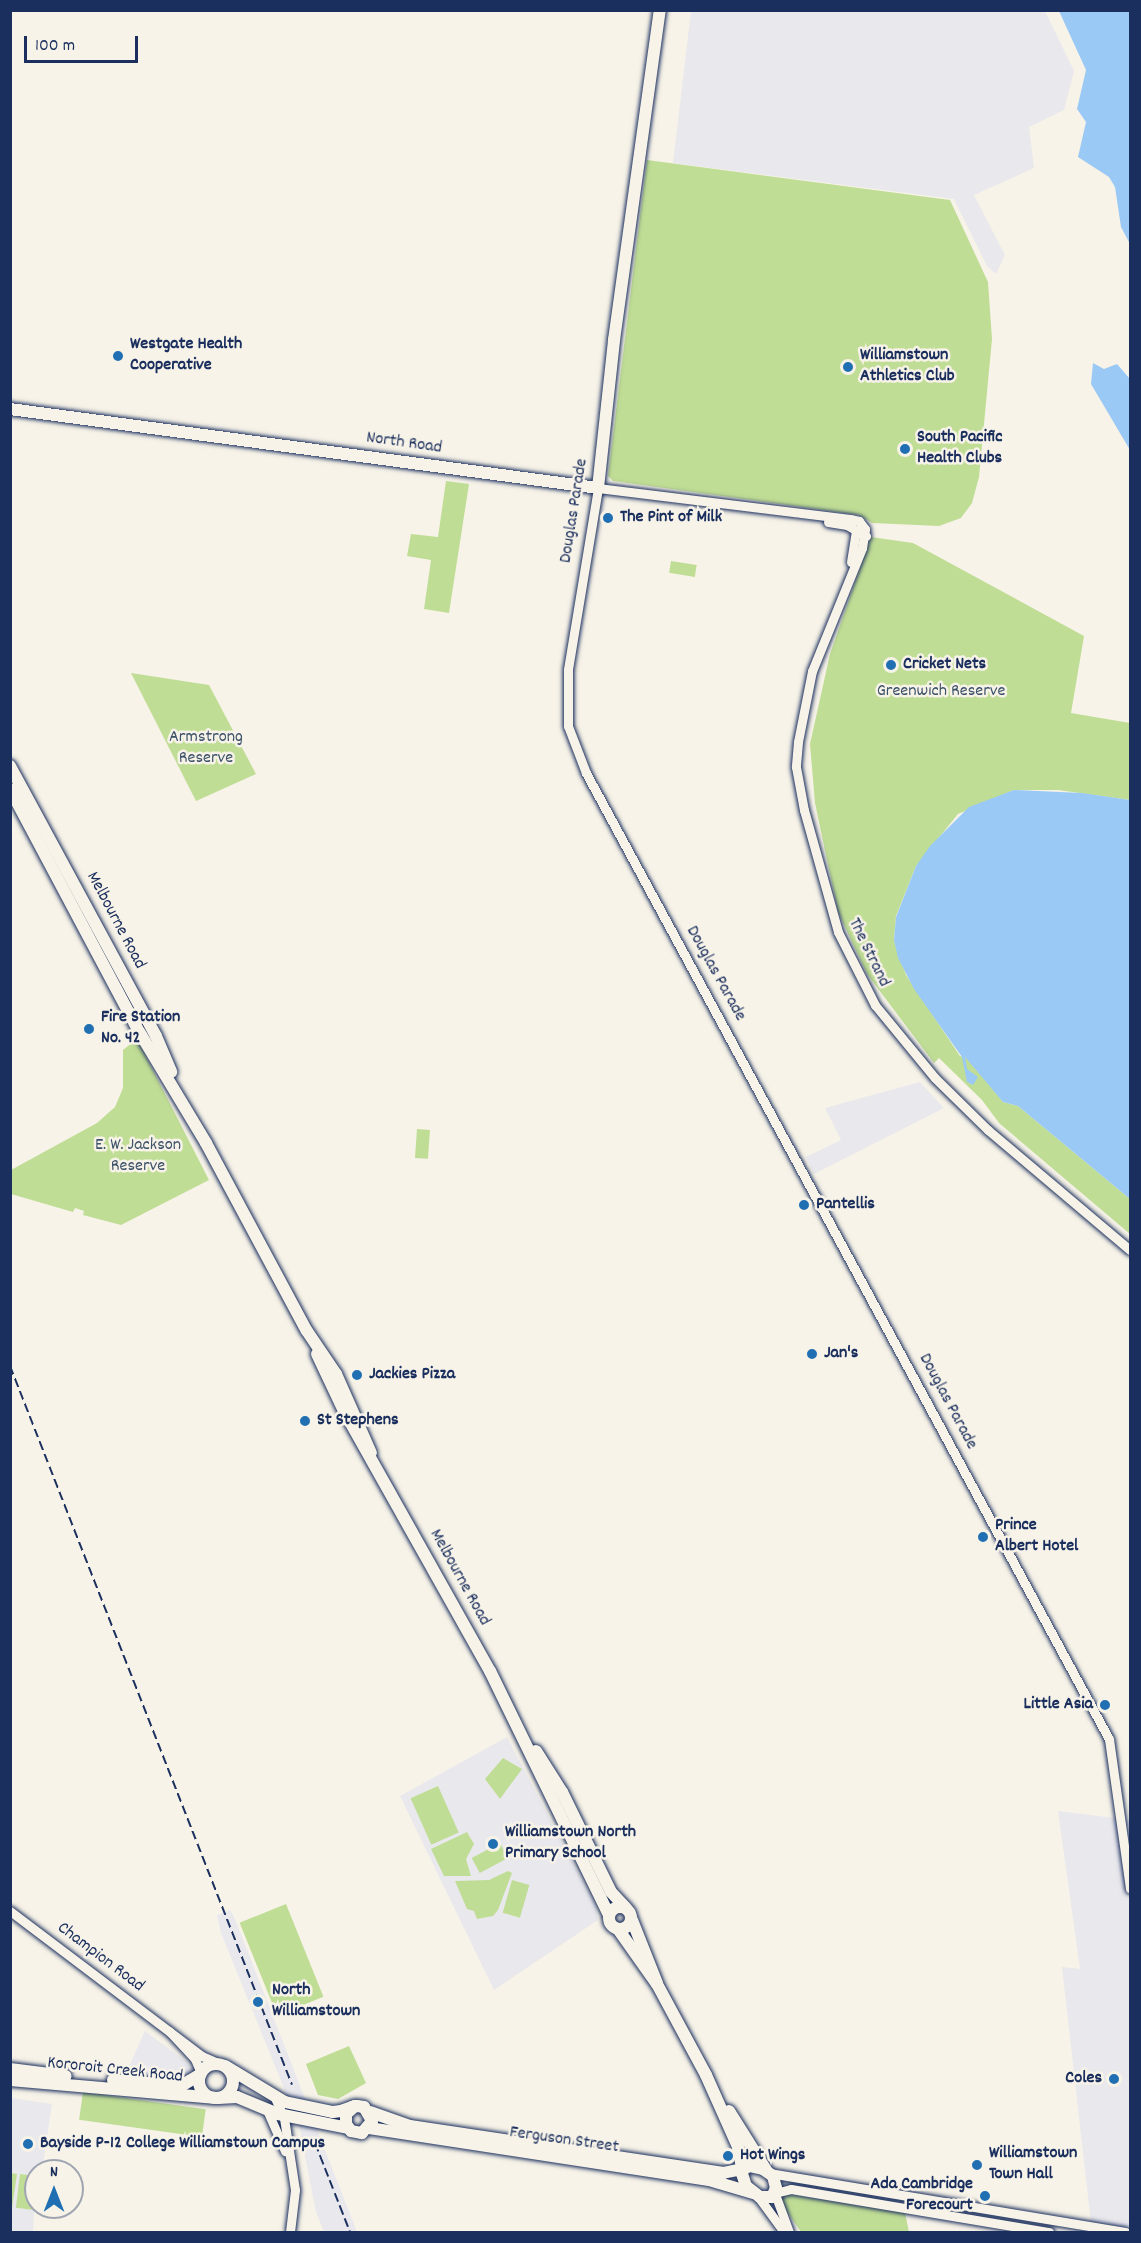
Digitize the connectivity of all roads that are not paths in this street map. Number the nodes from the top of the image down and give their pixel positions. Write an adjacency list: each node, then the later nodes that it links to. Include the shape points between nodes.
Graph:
1 (660, 10): 3 (main road, Douglas Parade, via 614,340)
2 (10, 409): 3 (main road, North Road)
3 (598, 488): 4 (street, North Road, via 854,519); 10 (street, Douglas Parade, via 567,686 566,710 574,747 1109,1739)
4 (862, 532): 8 (street, The Strand, via 810,678 796,767 810,837 838,932 875,1005 935,1078 988,1130)
5 (10, 766): 7 (main road, Melbourne Road)
6 (10, 789): 7 (main road, Melbourne Road)
7 (26, 805): 9 (main road, Melbourne Road, via 307,1331 329,1382)
8 (1130, 1250)
9 (557, 1795): 11 (main road, Melbourne Road, via 609,1889); 13 (main road, Melbourne Road)
10 (1131, 1889)
11 (626, 1908): 13 (main road, via 616,1907); 14 (main road)
12 (10, 1911): 17 (street, Champion Road)
13 (609, 1915): 15 (main road, via 611,1924)
14 (632, 1920): 15 (main road, via 627,1927); 16 (main road)
15 (618, 1929): 16 (main road)
16 (657, 1984): 21 (main road)
17 (169, 2031): 18 (street, Champion Road, via 205,2058); 20 (street, Champion Road)
18 (223, 2065): 20 (main road, via 209,2065); 23 (main road, via 232,2074 233,2084 228,2094); 24 (main road)
19 (10, 2069): 20 (main road, Kororoit Creek Road, via 178,2086 189,2084)
20 (201, 2074): 23 (main road, via 203,2091)
21 (706, 2075): 33 (main road, via 738,2147); 34 (main road)
22 (10, 2080): 23 (main road, Kororoit Creek Road)
23 (217, 2098): 26 (main road, via 237,2097)
24 (275, 2098): 25 (main road, via 333,2112); 28 (street)
25 (355, 2106): 27 (main road); 29 (main road, via 345,2116)
26 (267, 2110): 28 (main road); 32 (street)
27 (370, 2112): 30 (main road); 31 (main road, Ferguson Street, via 410,2126)
28 (283, 2115): 29 (main road); 32 (street)
29 (348, 2128): 30 (main road, via 360,2133)
30 (369, 2128): 31 (main road, Ferguson Street)
31 (557, 2152): 33 (main road, Ferguson Street, via 723,2173); 35 (main road, Ferguson Street, via 709,2180)
32 (287, 2156): 37 (street, via 295,2190)
33 (742, 2168): 34 (main road, Ferguson Street); 35 (main road, via 744,2183)
34 (768, 2171): 36 (main road, via 775,2180); 40 (street)
35 (755, 2194): 36 (main road, Ferguson Street, via 767,2198); 38 (street)
36 (775, 2194): 38 (street); 39 (street, via 791,2189)
37 (290, 2232)
38 (787, 2232)
39 (1049, 2232)
40 (1125, 2232)

